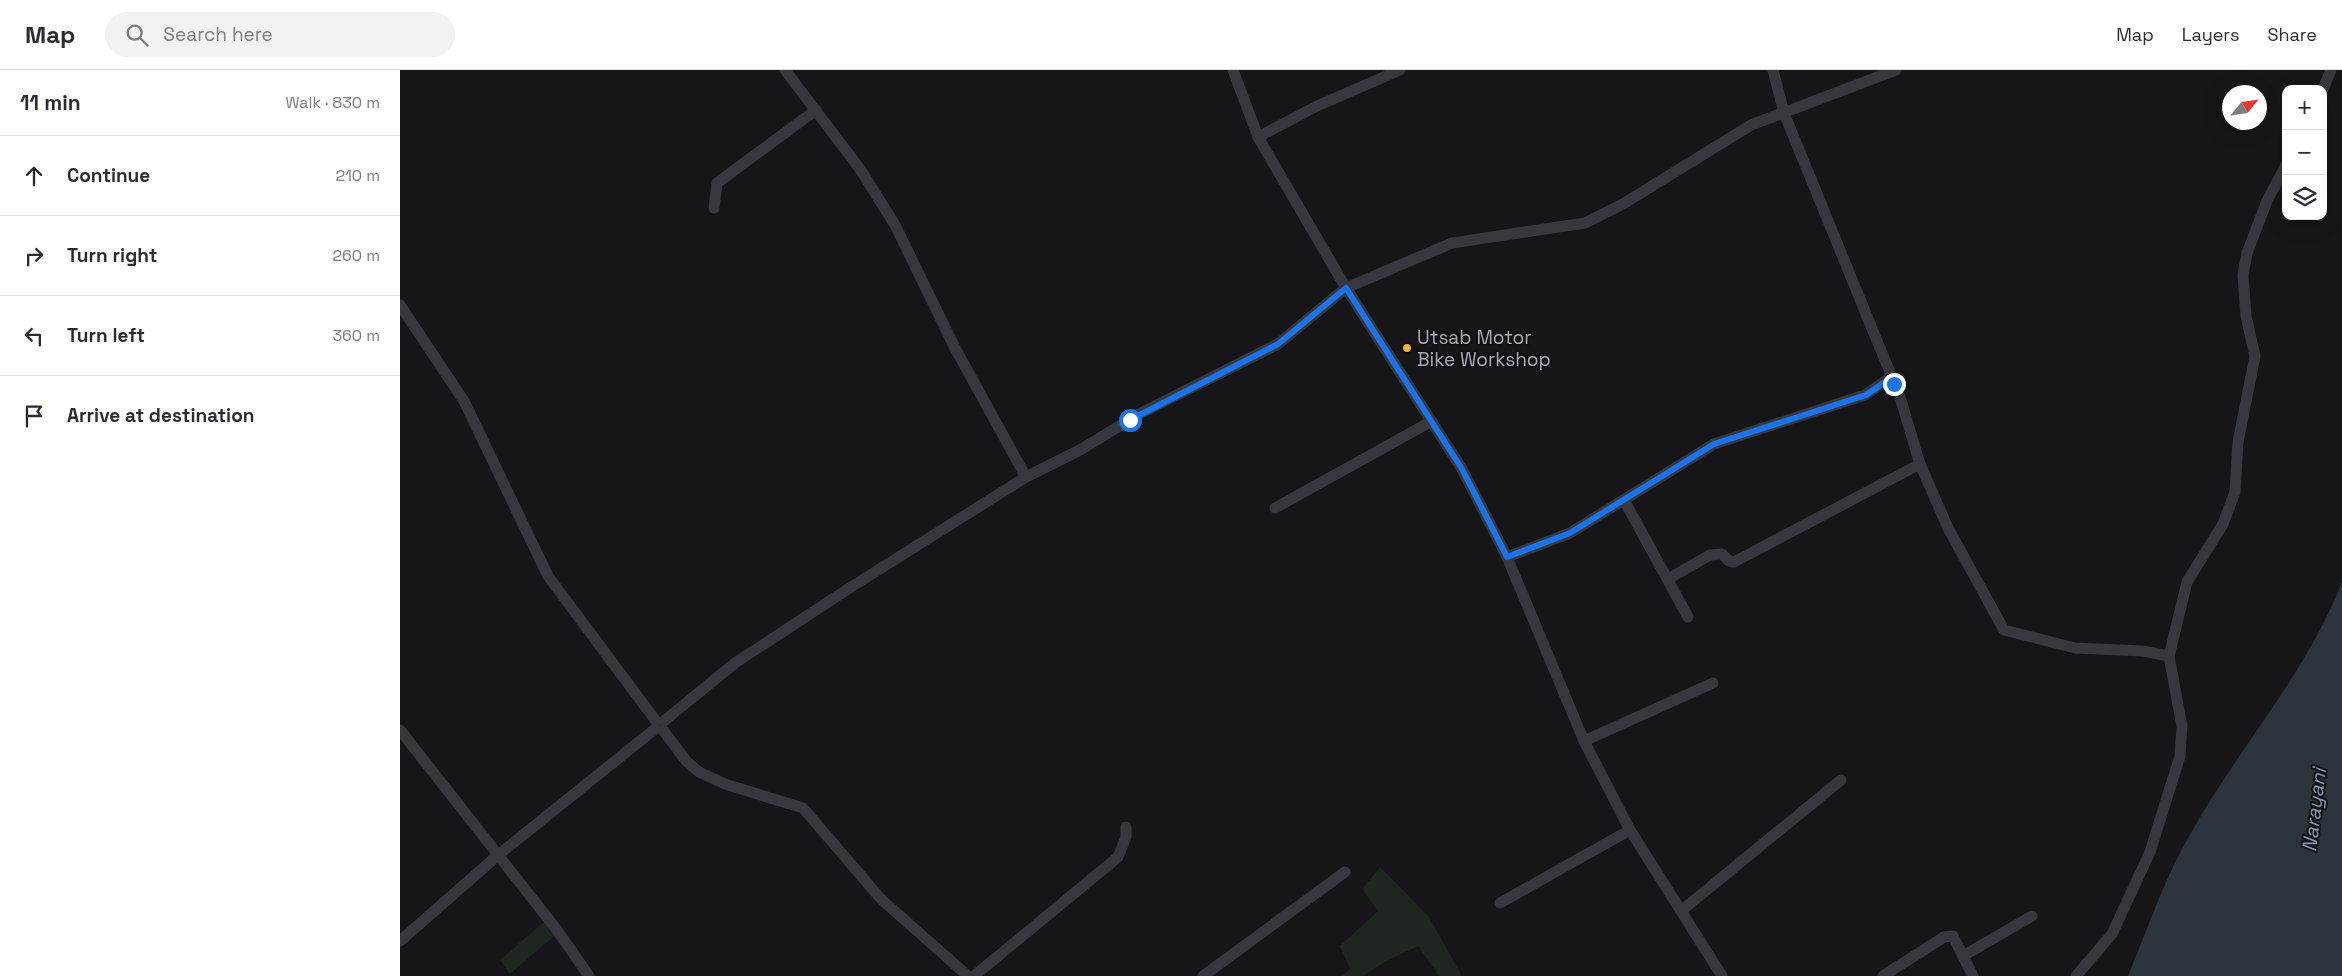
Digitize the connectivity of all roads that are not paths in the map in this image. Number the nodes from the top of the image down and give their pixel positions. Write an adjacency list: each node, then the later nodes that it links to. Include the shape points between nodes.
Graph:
1 (785, 70): 8 (street)
2 (1400, 70): 10 (street, via 1317,106)
3 (1773, 70): 9 (street)
4 (1896, 70): 9 (street)
5 (2331, 70): 7 (street)
6 (1235, 71): 10 (street)
7 (2325, 85)
8 (816, 110): 12 (street, via 717,183); 18 (street, via 860,169 895,225 955,348)
9 (1784, 113): 13 (street, via 1751,125 1623,204 1585,223 1452,243); 15 (street)
10 (1258, 137): 13 (street)
11 (2282, 173): 24 (street, via 2247,253 2243,275 2246,316 2255,356 2238,442 2234,492 2223,524 2187,582)
12 (714, 208)
13 (1346, 288): 16 (street); 18 (street, via 1278,344 1141,413 1080,450)
14 (400, 305): 26 (street, via 464,401 548,576)
15 (1892, 377): 17 (street); 19 (street, via 1866,395 1714,444)
16 (1432, 421): 20 (street); 21 (street, via 1462,469)
17 (1920, 464): 22 (street, via 1734,562 1722,554 1710,555); 24 (street, via 1948,528 2004,630 2075,648 2143,651)
18 (1026, 477): 26 (street, via 735,663)
19 (1624, 500): 21 (street, via 1570,533); 22 (street)
20 (1274, 508)
21 (1507, 557): 28 (street)
22 (1668, 579): 23 (street)
23 (1688, 617)
24 (2169, 656): 46 (street, via 2182,726 2180,756 2150,852 2112,934)
25 (1713, 683): 28 (street)
26 (659, 725): 32 (street); 40 (street, via 687,762 699,772 725,784 803,808 881,899)
27 (400, 730): 32 (street)
28 (1584, 741): 31 (street)
29 (1841, 780): 35 (street)
30 (1126, 827): 41 (street, via 1126,837 1118,857)
31 (1630, 830): 34 (street); 35 (street)
32 (497, 856): 37 (street); 39 (street)
33 (1345, 872): 42 (street)
34 (1500, 903)
35 (1681, 911): 43 (street)
36 (2032, 916): 38 (street)
37 (400, 941)
38 (1963, 956): 44 (street, via 1953,936 1944,937); 45 (street)
39 (590, 976)
40 (968, 976)
41 (974, 976)
42 (1202, 976)
43 (1722, 976)
44 (1883, 976)
45 (1973, 976)
46 (2076, 976)

